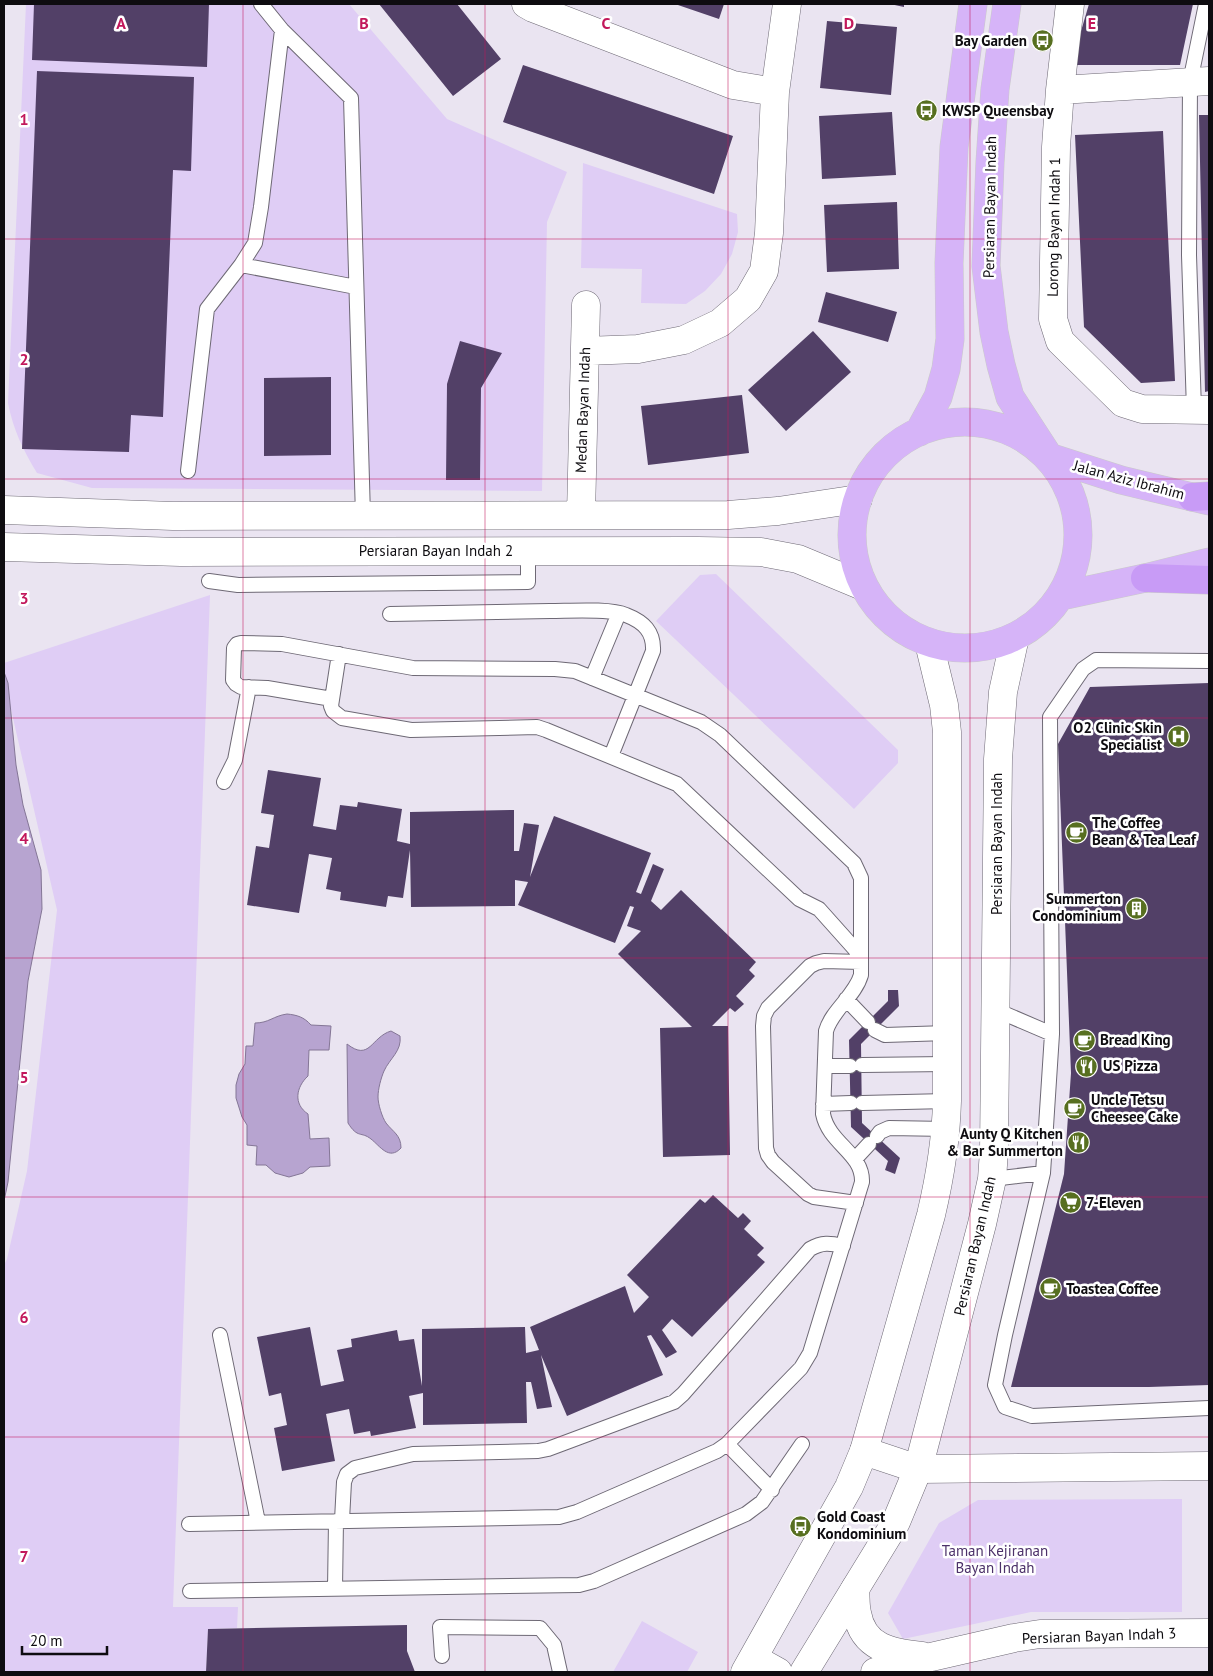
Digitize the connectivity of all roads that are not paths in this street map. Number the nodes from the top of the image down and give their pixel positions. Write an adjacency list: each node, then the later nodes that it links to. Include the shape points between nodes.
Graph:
1 (261, 4): 8 (lane)
2 (526, 4): 11 (street, via 733,85)
3 (786, 4): 11 (street)
4 (973, 4): 17 (main road, via 954,147 949,263 950,339 938,397)
5 (1007, 4): 18 (main road, Persiaran Bayan Indah, via 995,89 986,266 994,332 1010,397)
6 (1070, 4): 10 (street, Lorong Bayan Indah 1)
7 (1206, 4): 9 (lane)
8 (282, 30): 12 (lane, via 255,242); 13 (lane, via 351,98)
9 (1200, 82): 10 (street); 16 (lane, via 1189,255)
10 (1060, 90): 16 (street, Lorong Bayan Indah 1, via 1052,319 1060,341 1124,403 1142,409)
11 (775, 92): 15 (street, via 769,233 764,271 748,299 720,322 684,340 638,349)
12 (241, 265): 13 (lane); 19 (lane, via 207,309)
13 (356, 287): 24 (lane)
14 (586, 305): 15 (street, Medan Bayan Indah)
15 (585, 351): 23 (street, Medan Bayan Indah)
16 (1202, 410)
17 (919, 432): 18 (main road, via 953,423 988,424 1021,436); 20 (main road, Persiaran Bayan Indah, via 893,448 872,471)
18 (1048, 457): 21 (main road, Jalan Aziz Ibrahim, via 1121,480); 32 (main road, Persiaran Bayan Indah, via 1069,488 1079,524 1076,562)
19 (188, 471)
20 (858, 498): 23 (street, via 778,512); 31 (main road, Persiaran Bayan Indah, via 852,528 853,558)
21 (1203, 498)
22 (4, 510): 24 (street, via 173,516)
23 (581, 515): 24 (street)
24 (362, 516)
25 (4, 547): 26 (street, Persiaran Bayan Indah 2, via 181,552)
26 (528, 551): 30 (lane, via 528,582 238,585); 31 (street, Persiaran Bayan Indah 2, via 761,552 798,559)
27 (1209, 562): 28 (main road)
28 (1145, 578): 29 (highway); 32 (main road)
29 (1209, 580)
30 (209, 581)
31 (863, 586): 36 (main road, Persiaran Bayan Indah, via 880,611 902,630)
32 (1061, 596): 35 (main road, Persiaran Bayan Indah, via 1041,619)
33 (618, 613): 34 (lane); 39 (lane); 41 (lane, via 645,625 654,642)
34 (390, 614)
35 (1015, 637): 36 (main road, Persiaran Bayan Indah, via 987,646 958,648); 47 (street, Persiaran Bayan Indah, via 1003,692 998,759)
36 (929, 643): 48 (street, via 947,732)
37 (339, 654): 39 (lane, via 412,668 555,668); 40 (lane, via 282,644 241,642 234,648 233,680); 42 (lane)
38 (1209, 661): 49 (lane, via 1096,660 1083,670 1050,717)
39 (592, 678): 41 (lane)
40 (249, 687): 42 (lane); 44 (lane, via 235,760)
41 (635, 696): 43 (lane); 45 (lane, via 701,722 720,735 854,863 861,878)
42 (332, 698): 43 (lane, via 333,711 342,718 411,730 537,728)
43 (611, 756): 45 (lane, via 684,789 799,899 819,909)
44 (224, 782)
45 (861, 959): 46 (lane, via 859,980); 58 (lane, via 816,962 810,966 768,1008 763,1026 768,1155 814,1198)
46 (846, 998): 48 (lane, via 871,1026 885,1035); 51 (lane, via 828,1025)
47 (996, 1010): 49 (lane); 57 (street, Persiaran Bayan Indah)
48 (947, 1033): 50 (street)
49 (1052, 1034): 56 (lane)
50 (947, 1064): 51 (lane); 52 (street)
51 (825, 1066): 53 (lane)
52 (947, 1101): 53 (lane); 54 (street)
53 (823, 1104): 55 (lane, via 825,1124 830,1133)
54 (947, 1129): 55 (lane, via 889,1128 880,1132); 64 (street, via 931,1215)
55 (855, 1159): 58 (lane, via 862,1174)
56 (1043, 1173): 57 (lane); 61 (lane, via 995,1385 1005,1407 1032,1416)
57 (992, 1179): 66 (street, Persiaran Bayan Indah)
58 (856, 1203): 59 (lane)
59 (843, 1246): 62 (lane, via 810,1353 801,1368); 68 (lane, via 828,1243 810,1249 674,1402 548,1449 413,1454 355,1468 347,1474 344,1482)
60 (220, 1335): 69 (lane)
61 (1209, 1408)
62 (728, 1444): 67 (lane); 68 (lane, via 717,1452 559,1517)
63 (802, 1444): 67 (lane)
64 (864, 1450): 66 (street); 77 (street, via 849,1487)
65 (1209, 1466): 66 (street)
66 (918, 1469): 72 (street, Persiaran Bayan Indah, via 896,1522)
67 (772, 1490): 71 (lane, via 746,1514 578,1586)
68 (339, 1520): 69 (lane); 71 (lane)
69 (258, 1522): 70 (lane)
70 (189, 1524)
71 (335, 1589): 73 (lane)
72 (855, 1589): 76 (street, Persiaran Bayan Indah 3, via 857,1613 865,1634 879,1646 896,1653); 80 (street, Persiaran Bayan Indah)
73 (190, 1592)
74 (1209, 1633): 76 (street, Persiaran Bayan Indah 3, via 1040,1634)
75 (442, 1656): 78 (lane, via 440,1627 540,1628 554,1645)
76 (931, 1657): 81 (street, Persiaran Bayan Indah 3)
77 (749, 1665): 79 (street)
78 (560, 1672)
79 (778, 1672)
80 (804, 1672)
81 (875, 1672)

